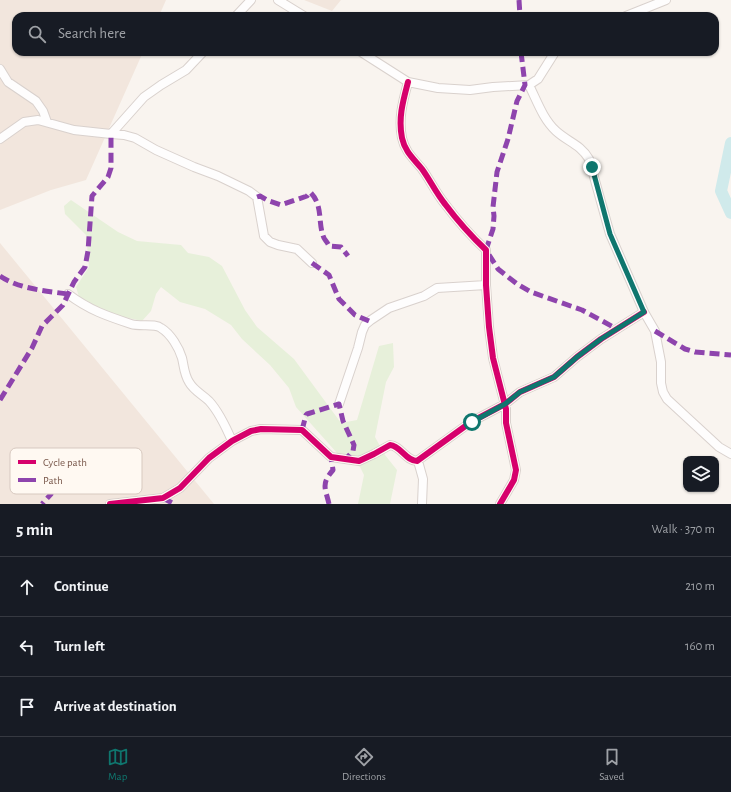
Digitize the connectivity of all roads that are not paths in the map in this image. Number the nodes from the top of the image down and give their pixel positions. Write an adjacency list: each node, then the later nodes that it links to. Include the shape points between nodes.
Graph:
1 (251, 0): 4 (street)
2 (278, 0): 5 (street)
3 (666, 0): 6 (street)
4 (240, 12)
5 (298, 12)
6 (636, 12)
7 (199, 56): 14 (street, via 186,70 144,97)
8 (367, 56): 11 (street)
9 (552, 56): 12 (street, via 538,79)
10 (0, 69): 13 (street, via 8,82 36,101 44,111)
11 (408, 82): 12 (street, via 438,88 470,90); 17 (street, via 400,112 405,147 444,204 486,250)
12 (529, 85): 19 (street, via 548,122 585,152 589,159 610,234)
13 (47, 122): 14 (street, via 74,130); 15 (street, via 24,122)
14 (111, 134): 16 (street, via 135,138 156,150 249,191 257,198 264,236 270,242 297,249)
15 (0, 139)
16 (312, 263)
17 (486, 285): 20 (street, via 434,289 424,296 389,308 371,320 362,332); 21 (street, via 493,358)
18 (68, 294): 22 (street, via 96,312 136,326 162,328 180,352 188,380 196,391 210,402)
19 (644, 312): 21 (street, via 601,339 554,377 520,392); 23 (street, via 655,331 661,362 661,383 667,399 719,447)
20 (339, 404)
21 (505, 404): 24 (street, via 472,422); 27 (street, via 516,475)
22 (232, 441): 24 (street, via 261,429 302,430 331,457 359,461 390,445 396,446 412,461); 25 (street, via 209,458 180,488 164,498)
23 (731, 454)
24 (418, 461): 26 (street, via 423,479)
25 (110, 504)
26 (422, 504)
27 (500, 504)

